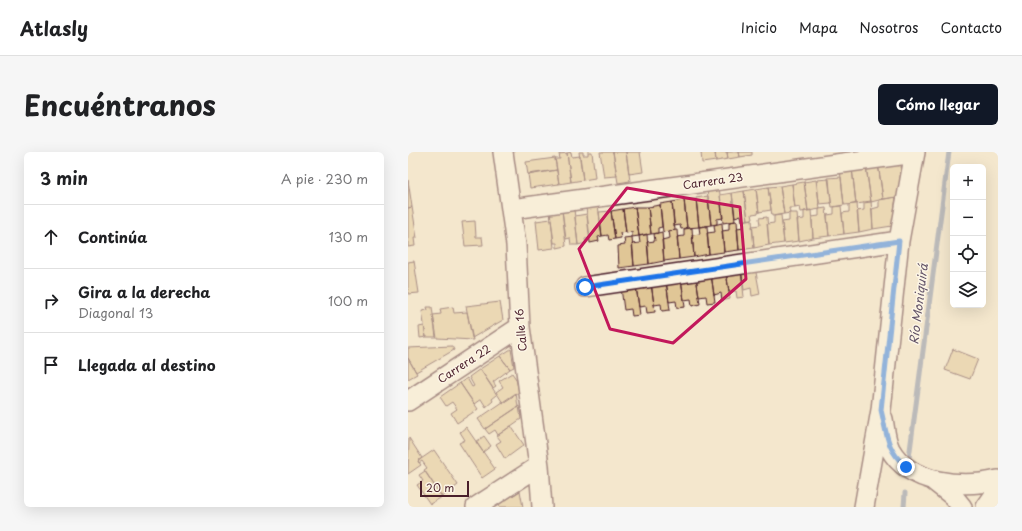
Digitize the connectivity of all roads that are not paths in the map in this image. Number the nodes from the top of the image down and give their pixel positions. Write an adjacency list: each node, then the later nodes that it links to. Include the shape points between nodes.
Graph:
1 (503, 152): 3 (street, Calle 16)
2 (915, 152): 3 (street, Carrera 23); 4 (street)
3 (512, 210): 6 (street, Calle 16)
4 (899, 241): 5 (street); 8 (street)
5 (585, 287)
6 (520, 327): 7 (street, Carrera 22); 9 (street, Calle 16)
7 (408, 401)
8 (881, 410): 10 (street, via 886,437 897,459 916,474); 15 (street)
9 (539, 466): 13 (street); 14 (street, Calle 16)
10 (928, 478): 11 (street, via 958,484); 16 (street, via 943,487)
11 (998, 480)
12 (998, 490): 17 (street)
13 (476, 507)
14 (542, 507)
15 (864, 507)
16 (962, 507)
17 (986, 507)

